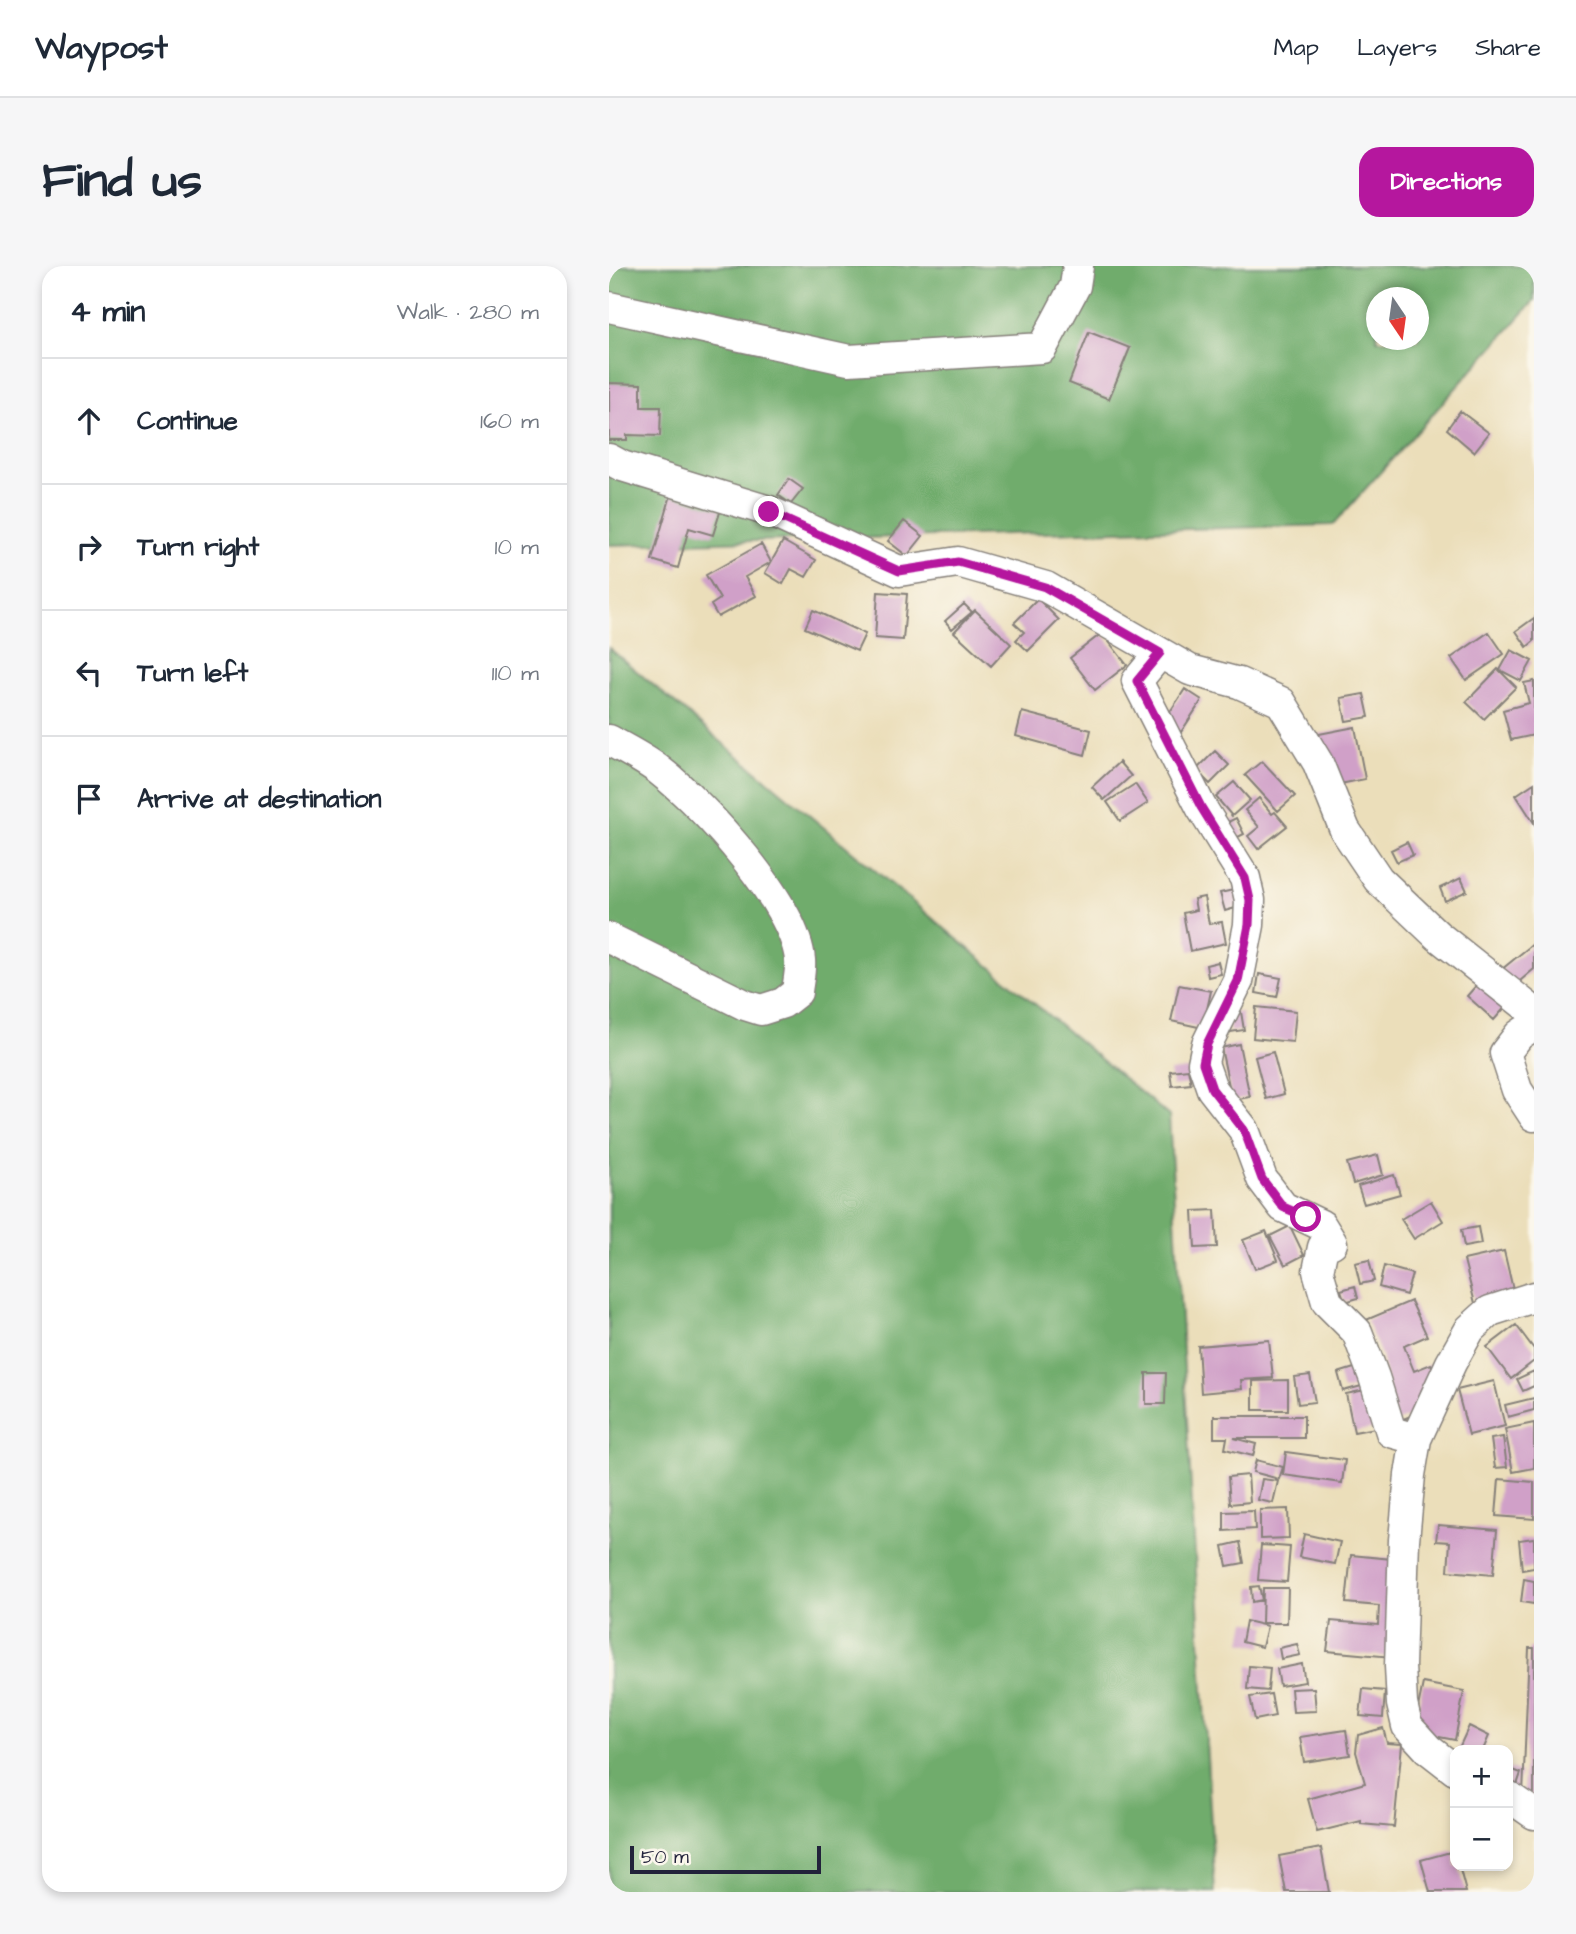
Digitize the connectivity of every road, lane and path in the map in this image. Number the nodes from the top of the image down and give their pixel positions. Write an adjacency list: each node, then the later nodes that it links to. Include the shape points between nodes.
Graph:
1 (1077, 266): 2 (street, via 1075,286 1042,348 849,360)
2 (609, 307)
3 (609, 459): 4 (street, via 769,512 899,571 958,562 1045,587)
4 (1160, 653): 7 (street, via 1190,670 1239,683 1281,702 1318,764 1345,830 1378,879 1438,936); 11 (street, via 1137,681 1201,807 1245,878 1250,900 1238,981 1207,1044 1203,1063 1212,1089 1244,1130 1262,1179 1283,1207 1321,1225 1332,1242 1323,1247 1318,1271 1327,1302 1357,1332 1391,1432)
5 (609, 740): 6 (street, via 659,770 711,817 748,862 786,917 800,959 797,992 783,1003 761,1010)
6 (609, 938)
7 (1534, 1012)
8 (1534, 1025): 9 (street, via 1505,1053 1517,1090)
9 (1534, 1116)
10 (1534, 1297): 11 (street, via 1490,1311 1470,1329)
11 (1416, 1439): 12 (street, via 1404,1540 1402,1704 1407,1726)
12 (1450, 1766)
13 (1513, 1799): 14 (street)
14 (1534, 1814)

